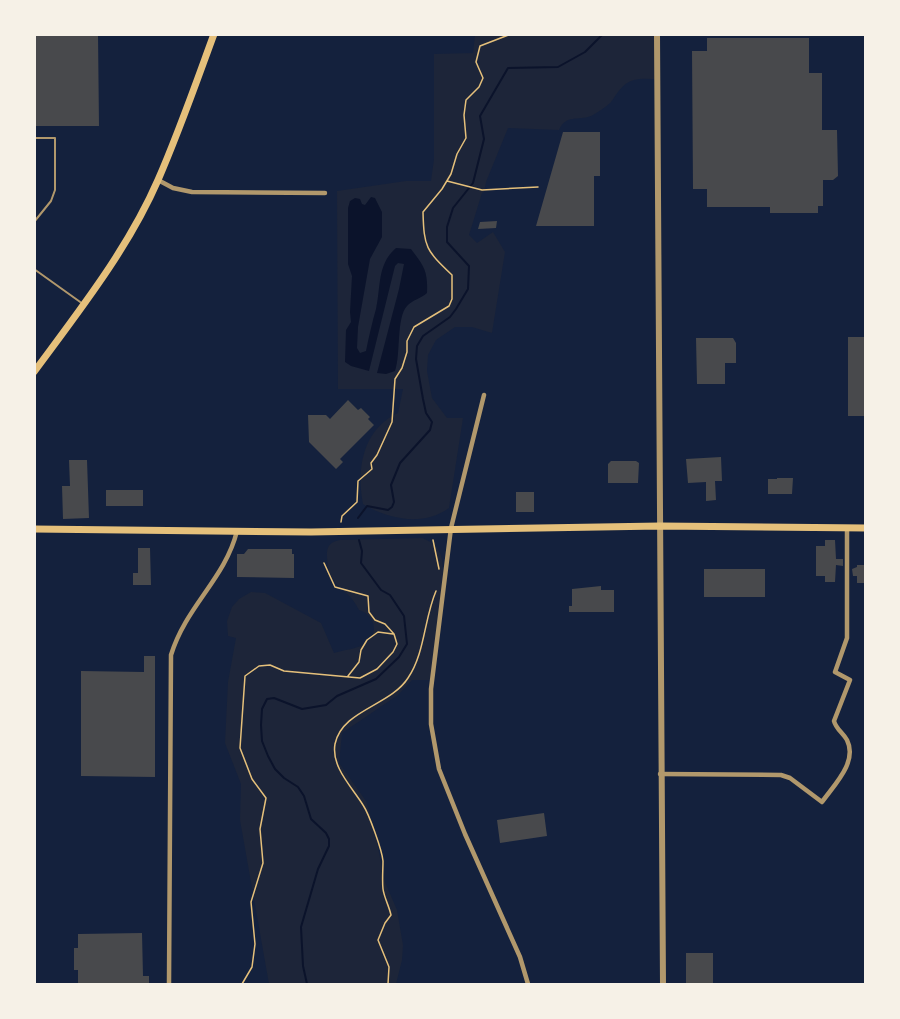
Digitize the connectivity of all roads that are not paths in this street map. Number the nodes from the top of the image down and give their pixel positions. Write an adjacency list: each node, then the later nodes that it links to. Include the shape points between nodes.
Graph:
1 (214, 34): 4 (main road)
2 (657, 34): 11 (street)
3 (34, 138): 6 (lane, via 56,138 55,190)
4 (158, 180): 5 (street, via 192,192); 8 (main road, via 125,242)
5 (325, 193)
6 (34, 222)
7 (34, 269): 8 (lane)
8 (83, 304): 9 (main road)
9 (34, 372)
10 (484, 395): 12 (street)
11 (660, 526): 12 (main road); 13 (main road); 17 (street)
12 (451, 528): 16 (main road); 19 (street, via 430,701 433,745 451,801)
13 (847, 528): 14 (main road); 17 (street, via 847,638 835,672 850,680 834,720 850,749 849,763 822,802 790,778 776,774)
14 (866, 528)
15 (34, 529): 16 (main road)
16 (237, 531): 18 (street, via 229,557 184,622 171,655)
17 (660, 774): 20 (street)
18 (169, 984)
19 (528, 984)
20 (663, 984)

